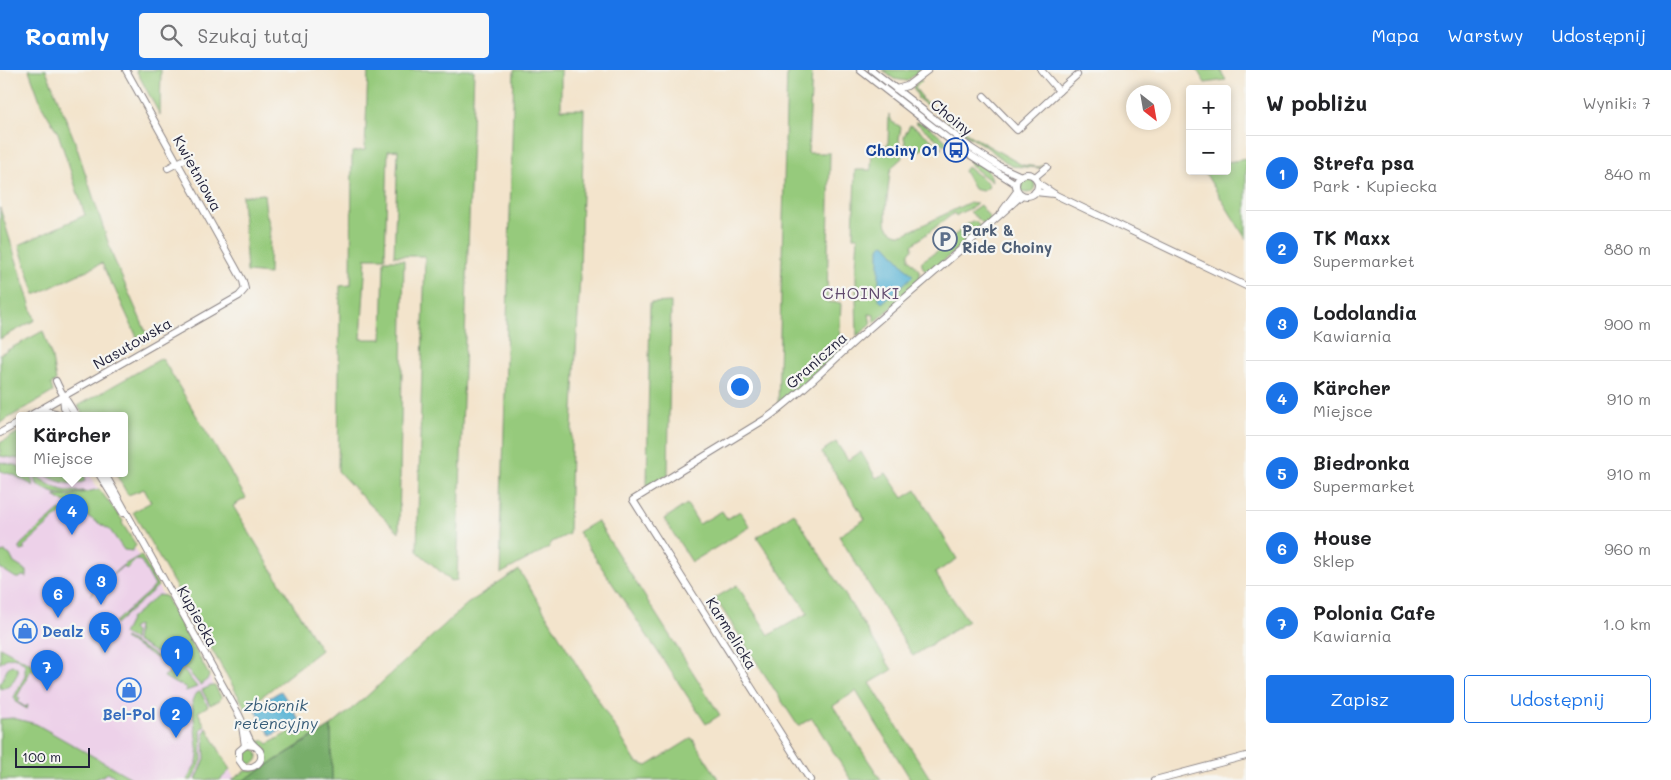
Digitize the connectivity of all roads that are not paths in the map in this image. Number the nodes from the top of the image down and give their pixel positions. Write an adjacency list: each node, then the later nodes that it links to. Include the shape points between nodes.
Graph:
1 (126, 70): 13 (street, Kwietniowa)
2 (860, 70): 18 (street, Choiny)
3 (872, 70): 8 (street, Choiny)
4 (928, 70): 7 (street)
5 (1041, 70): 9 (street)
6 (1078, 75): 9 (street)
7 (907, 86): 8 (street); 11 (street)
8 (896, 89): 11 (street, Choiny)
9 (1059, 91): 10 (street, via 1017,130)
10 (984, 96)
11 (908, 98): 16 (street, Choiny, via 971,148)
12 (185, 159): 13 (street)
13 (178, 163): 15 (street); 22 (street, Kwietniowa)
14 (1047, 167): 17 (street)
15 (168, 168)
16 (1021, 176): 17 (street, via 1029,174); 18 (street)
17 (1036, 180): 19 (street); 20 (street)
18 (1018, 190): 19 (street, via 1029,196); 34 (street, Graniczna, via 986,230 776,412)
19 (1035, 192): 20 (street)
20 (1056, 195): 21 (street)
21 (1246, 286)
22 (245, 289): 24 (street, Nasutowska, via 239,296)
23 (56, 381): 24 (street)
24 (63, 396): 25 (street, Nasutowska); 28 (street); 29 (street)
25 (40, 410): 26 (street, Nasutowska); 27 (street)
26 (36, 412)
27 (50, 412)
28 (66, 412)
29 (74, 412)
30 (16, 424): 31 (street)
31 (1, 430)
32 (101, 477): 35 (street, Kupiecka)
33 (108, 477): 35 (street, Kupiecka)
34 (633, 500): 40 (street, Karmelicka)
35 (132, 523): 36 (street, Kupiecka)
36 (242, 722): 37 (street, Kupiecka); 38 (street, Kupiecka)
37 (245, 746): 38 (street); 38 (street, via 238,758 249,768 261,758 260,751)
38 (254, 746)
39 (1246, 756): 41 (street)
40 (810, 780)
41 (1155, 780)

